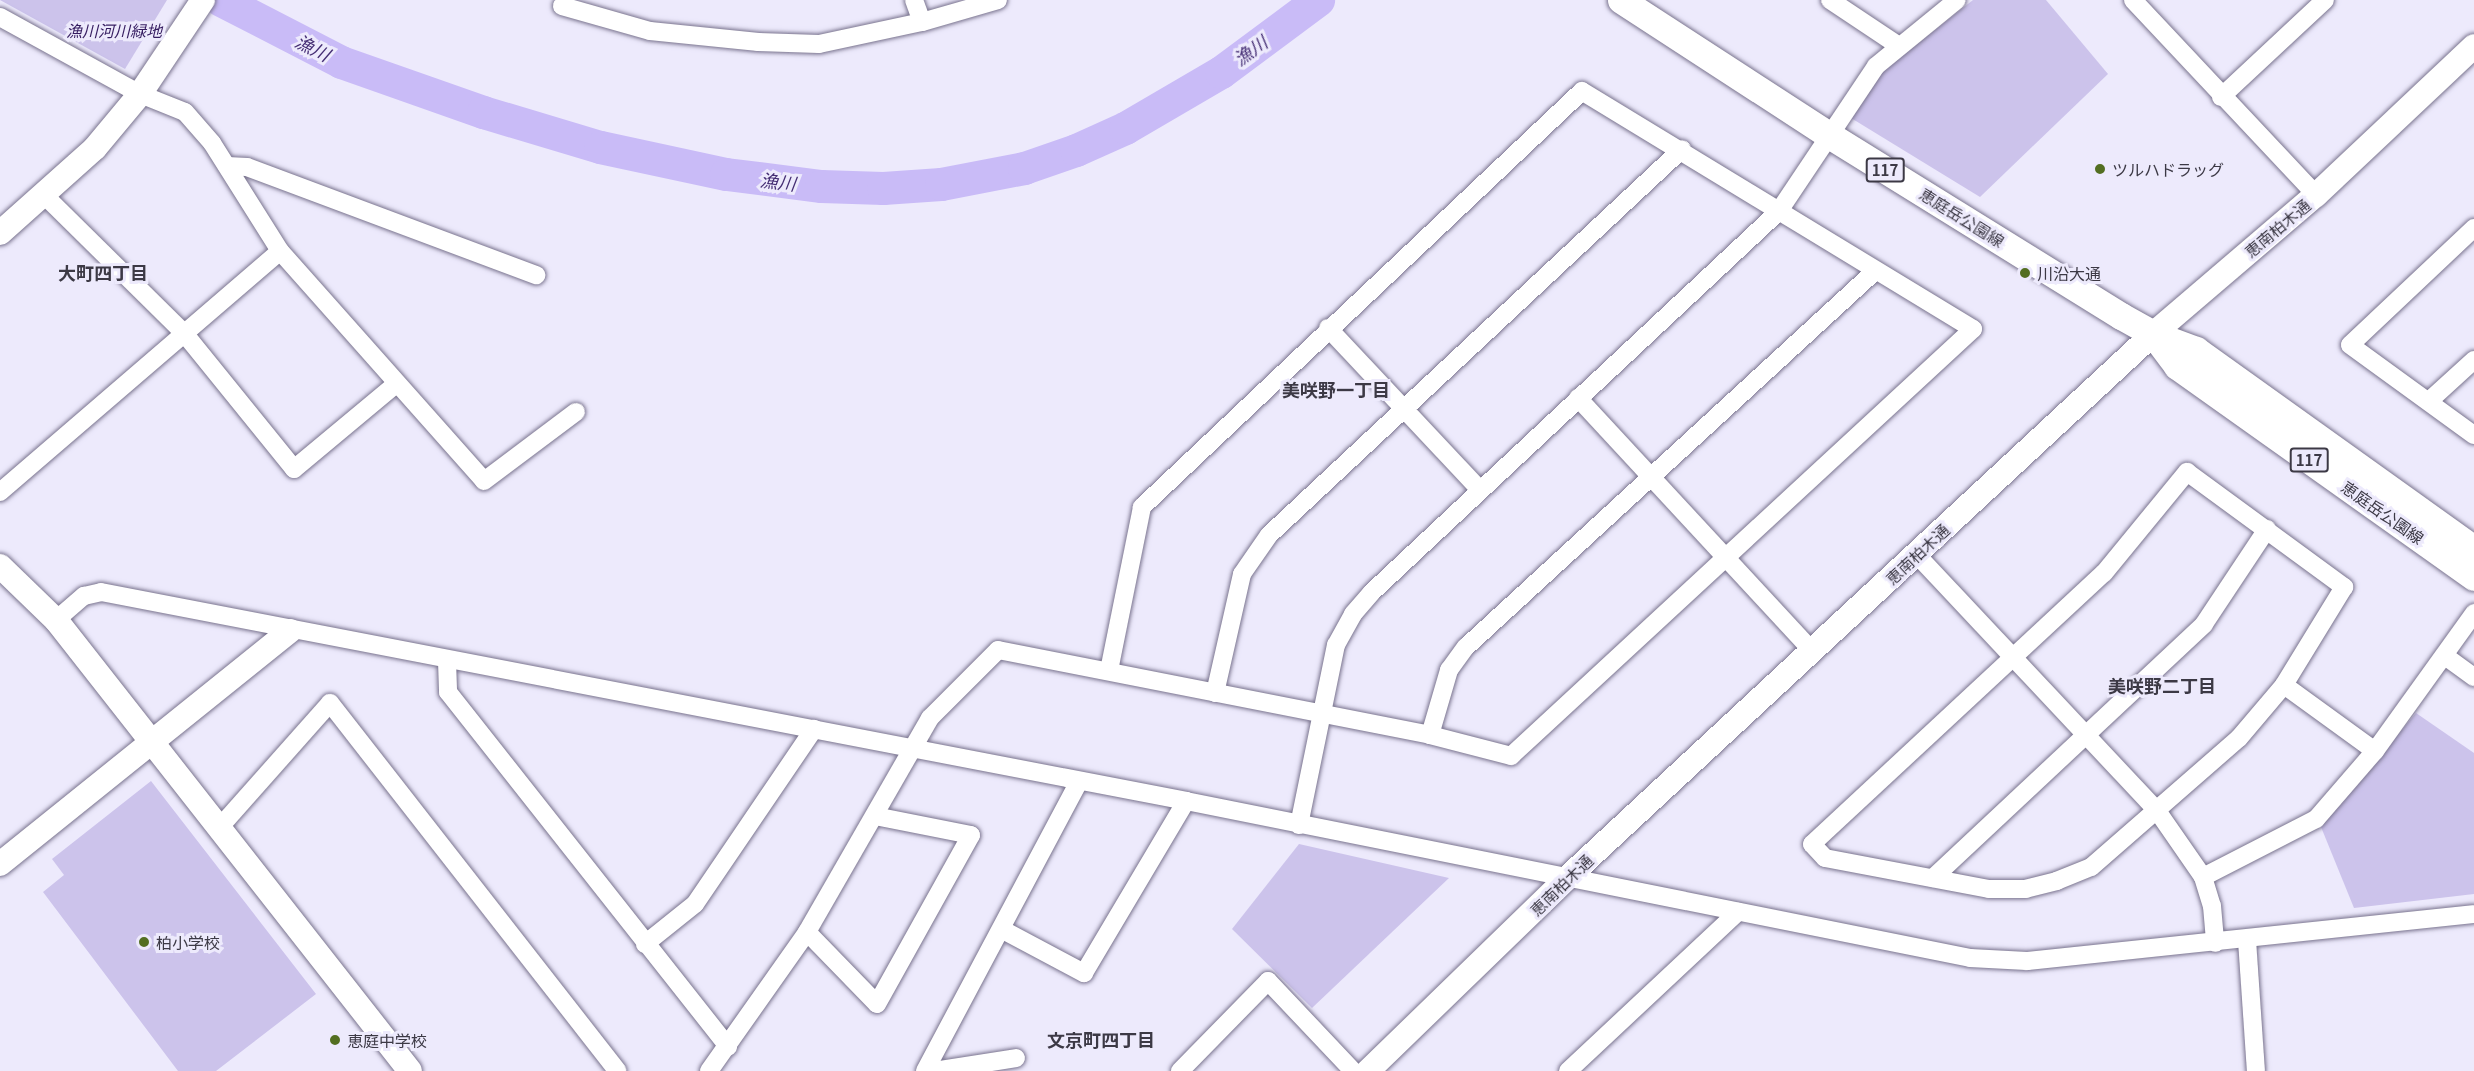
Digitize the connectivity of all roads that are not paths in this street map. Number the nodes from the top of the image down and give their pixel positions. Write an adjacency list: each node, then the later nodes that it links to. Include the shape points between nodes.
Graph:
1 (203, 0): 14 (street)
2 (914, 0): 11 (street)
3 (998, 0): 11 (street)
4 (1621, 0): 16 (main road, 恵庭岳公園線 / 117)
5 (1830, 0): 12 (street)
6 (1957, 0): 12 (street)
7 (2325, 0): 15 (street)
8 (559, 2): 11 (street, via 650,31 758,42 819,44)
9 (2141, 3): 15 (street)
10 (0, 17): 14 (street)
11 (922, 22)
12 (1899, 46): 16 (street, via 1876,66)
13 (2473, 50): 20 (street, 恵南柏木通)
14 (140, 94): 18 (street, via 185,112); 19 (street, via 95,148)
15 (2221, 97): 20 (street)
16 (1829, 135): 21 (street); 29 (main road, 恵庭岳公園線 / 117)
17 (1682, 149): 21 (street); 27 (street, via 1582,91); 34 (street)
18 (227, 166): 24 (street); 26 (street, via 248,167)
19 (44, 194): 23 (street); 28 (street)
20 (2316, 195): 29 (street, 恵南柏木通)
21 (1779, 210): 25 (street); 32 (street)
22 (2474, 228): 33 (street, via 2350,345)
23 (0, 233)
24 (280, 250): 28 (street); 31 (street)
25 (1875, 271): 37 (street); 43 (street, via 1973,329)
26 (536, 275)
27 (1328, 328): 34 (street); 53 (street, via 1142,507)
28 (184, 333): 31 (street, via 294,469); 39 (street)
29 (2153, 334): 41 (main road, 恵庭岳公園線 / 117, via 2196,350); 42 (street, 恵南柏木通); 45 (main road, 恵庭岳公園線 / 117, via 2177,366)
30 (2474, 360): 33 (street)
31 (396, 384): 35 (street, via 484,481)
32 (1578, 398): 37 (street); 38 (street)
33 (2429, 401): 36 (street)
34 (1404, 411): 38 (street); 56 (street, via 1269,535 1242,574)
35 (576, 412)
36 (2474, 435)
37 (1649, 478): 43 (street); 59 (street, via 1466,647 1449,670)
38 (1480, 490): 57 (street, via 1371,592 1353,614 1336,645)
39 (0, 492)
40 (2267, 529): 51 (street, via 2187,472 2104,573); 55 (street, via 2344,587); 60 (street, via 2204,624)
41 (2474, 549)
42 (1916, 555): 49 (street, 恵南柏木通); 51 (street)
43 (1723, 558): 49 (street); 59 (street, via 1511,756)
44 (0, 566): 47 (street)
45 (2474, 577)
46 (2474, 613): 50 (street)
47 (56, 620): 48 (street, via 84,596 101,592); 61 (street)
48 (290, 631): 52 (street); 61 (street)
49 (1812, 651): 72 (street, 恵南柏木通)
50 (2445, 656): 54 (street); 63 (street)
51 (2012, 659): 60 (street); 73 (street, via 1812,844 1825,858)
52 (447, 661): 58 (street); 80 (street, via 448,692)
53 (1109, 671): 56 (street); 62 (street, via 998,650 930,718)
54 (2474, 677)
55 (2284, 685): 63 (street); 66 (street, via 2239,738)
56 (1215, 693): 57 (street)
57 (1322, 714): 59 (street); 68 (street)
58 (814, 729): 62 (street); 80 (street, via 695,904)
59 (1430, 735)
60 (2085, 736): 66 (street); 73 (street)
61 (151, 740): 69 (street); 70 (street)
62 (914, 749): 64 (street); 67 (street)
63 (2375, 751): 71 (street, via 2316,819)
64 (1078, 783): 65 (street); 76 (street)
65 (1186, 801): 68 (street); 76 (street, via 1084,973)
66 (2158, 812): 71 (street); 73 (street, via 2091,867 2057,881 2026,889 1989,889)
67 (875, 816): 77 (street); 77 (street, via 970,835 877,1004)
68 (1299, 825): 72 (street)
69 (219, 828): 83 (street); 84 (street, via 330,703)
70 (0, 864)
71 (2203, 877): 79 (street, via 2212,906)
72 (1567, 878): 74 (street); 90 (street, 恵南柏木通)
73 (1933, 878)
74 (1738, 912): 79 (street, via 1970,958 2027,961); 91 (street)
75 (2474, 914): 78 (street)
76 (1003, 930): 86 (street)
77 (807, 932): 81 (street)
78 (2247, 940): 79 (street); 92 (street)
79 (2215, 943)
80 (645, 944): 81 (street)
81 (728, 1047): 85 (street)
82 (1016, 1058): 87 (street)
83 (410, 1071)
84 (617, 1071)
85 (709, 1071)
86 (924, 1071)
87 (937, 1071)
88 (1180, 1071): 89 (street, via 1268,981)
89 (1353, 1071)
90 (1368, 1071)
91 (1568, 1071)
92 (2256, 1071)

